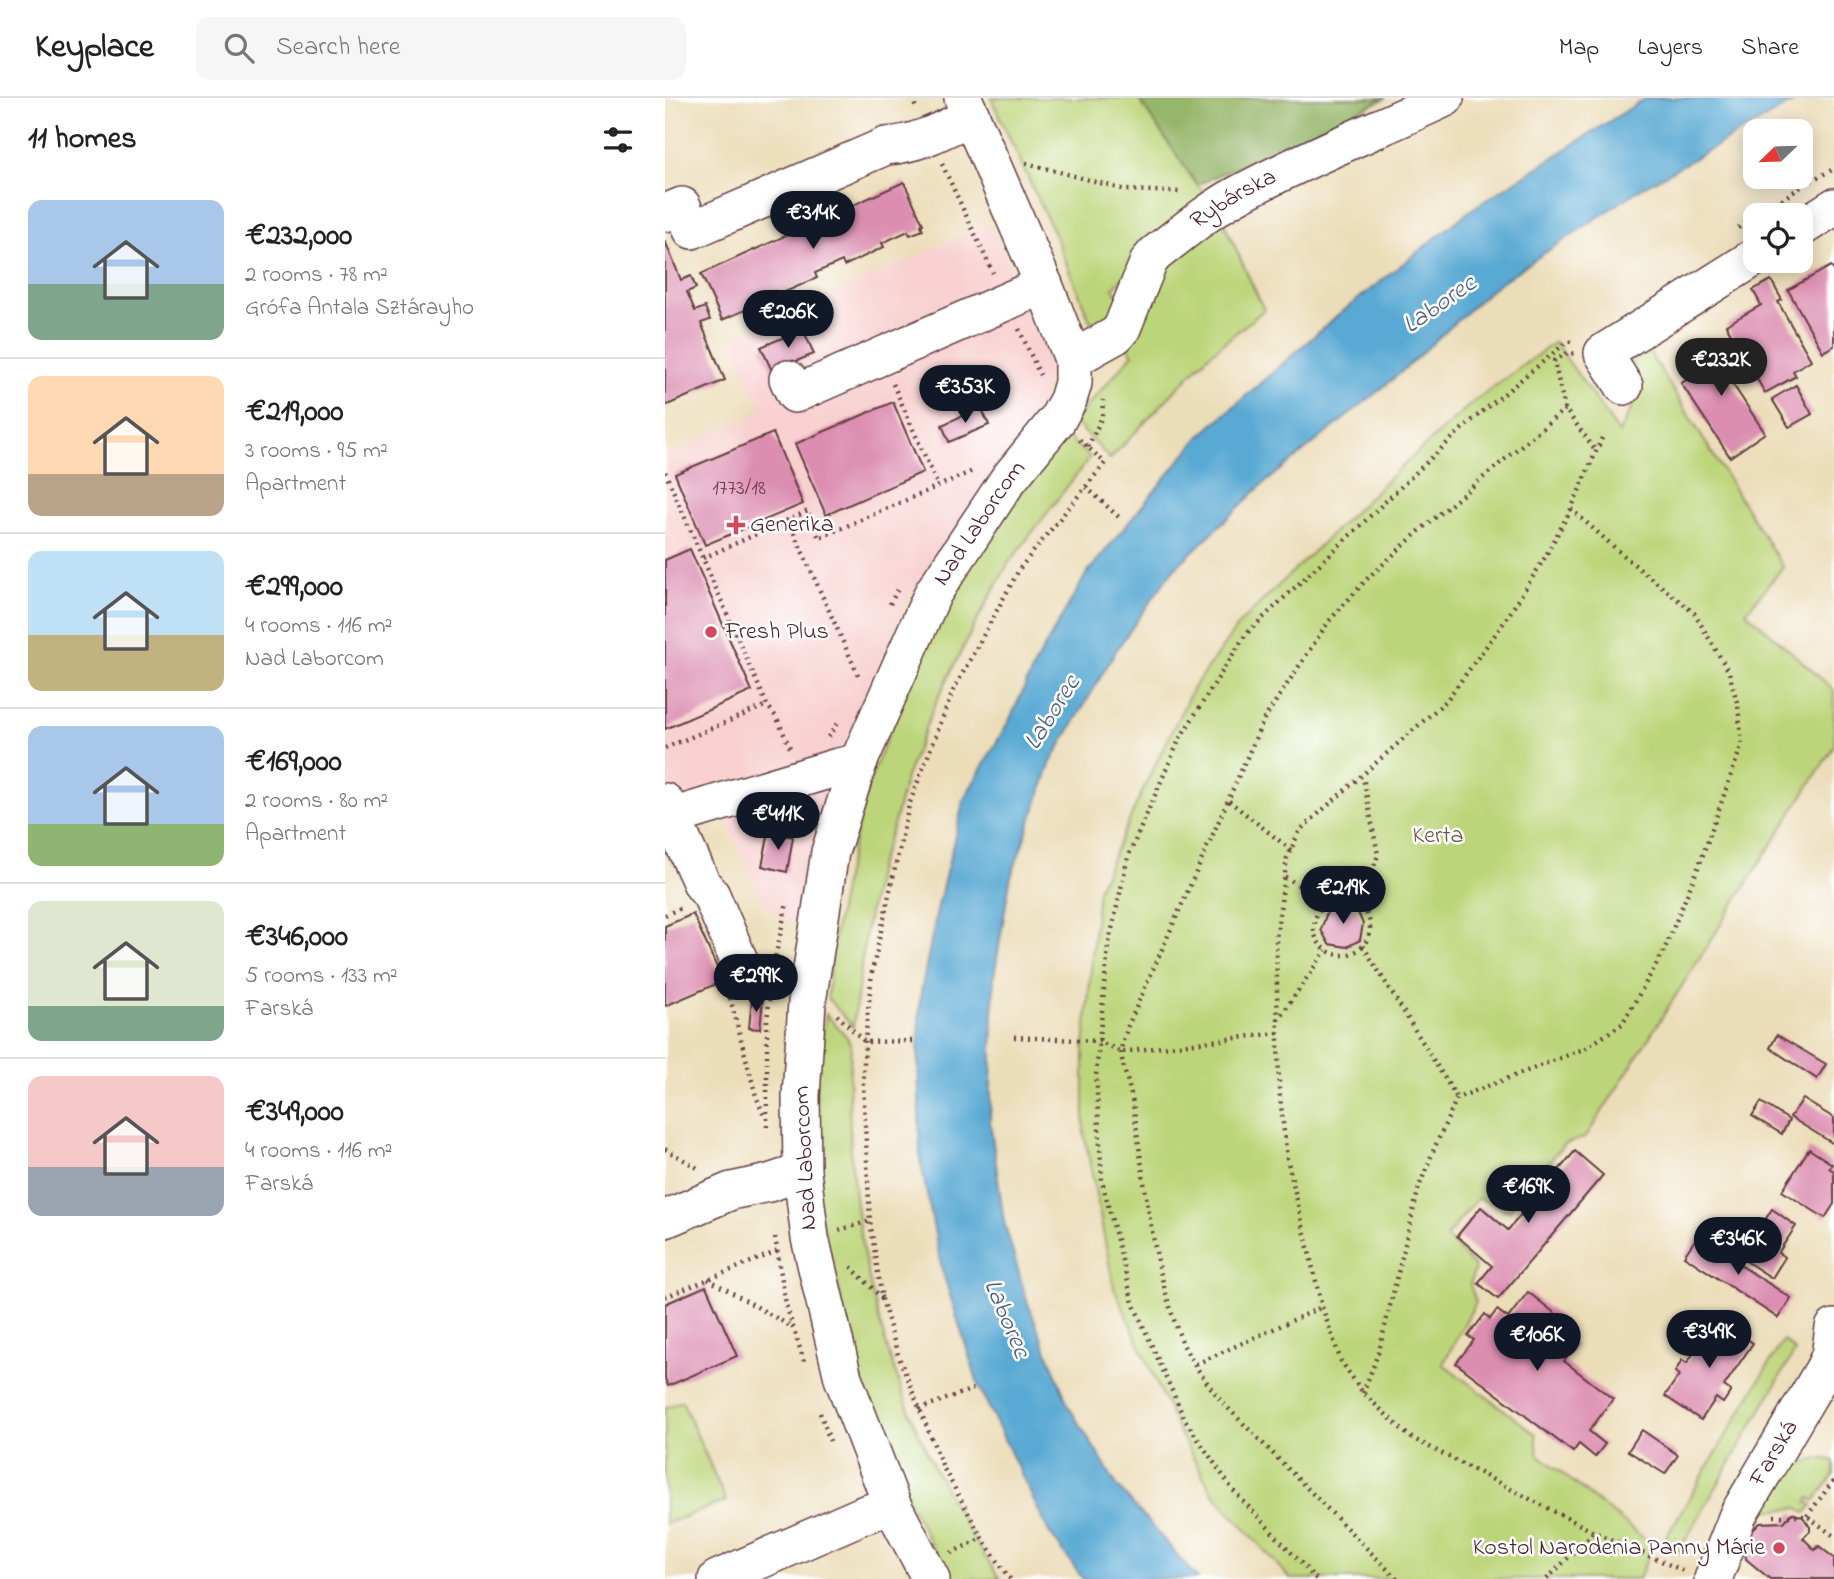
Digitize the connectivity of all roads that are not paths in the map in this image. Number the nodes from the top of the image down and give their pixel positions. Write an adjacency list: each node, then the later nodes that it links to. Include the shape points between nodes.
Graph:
1 (1445, 98): 8 (street, Rybárska, via 1208,213 1149,261 1122,328)
2 (967, 107): 4 (street, via 929,137 886,146 692,230 682,206); 7 (street)
3 (1834, 207): 5 (street)
4 (665, 214)
5 (1813, 220)
6 (1743, 265): 10 (street, via 1603,353)
7 (1044, 285): 8 (street); 9 (street, via 795,394)
8 (1073, 371): 11 (street, Nad Laborcom, via 1068,400 1057,420 1008,480 933,593)
9 (788, 379)
10 (1624, 386)
11 (859, 762): 12 (street); 14 (street, Nad Laborcom, via 830,852 809,983 800,1096)
12 (667, 813): 13 (street, via 711,895)
13 (743, 970)
14 (802, 1172): 15 (street, via 731,1191); 17 (street, Nad Laborcom, via 810,1238 843,1378)
15 (665, 1219)
16 (1833, 1350): 18 (street, Farská)
17 (892, 1505): 19 (street); 20 (street, Nad Laborcom)
18 (1701, 1576)
19 (717, 1579)
20 (931, 1579)

